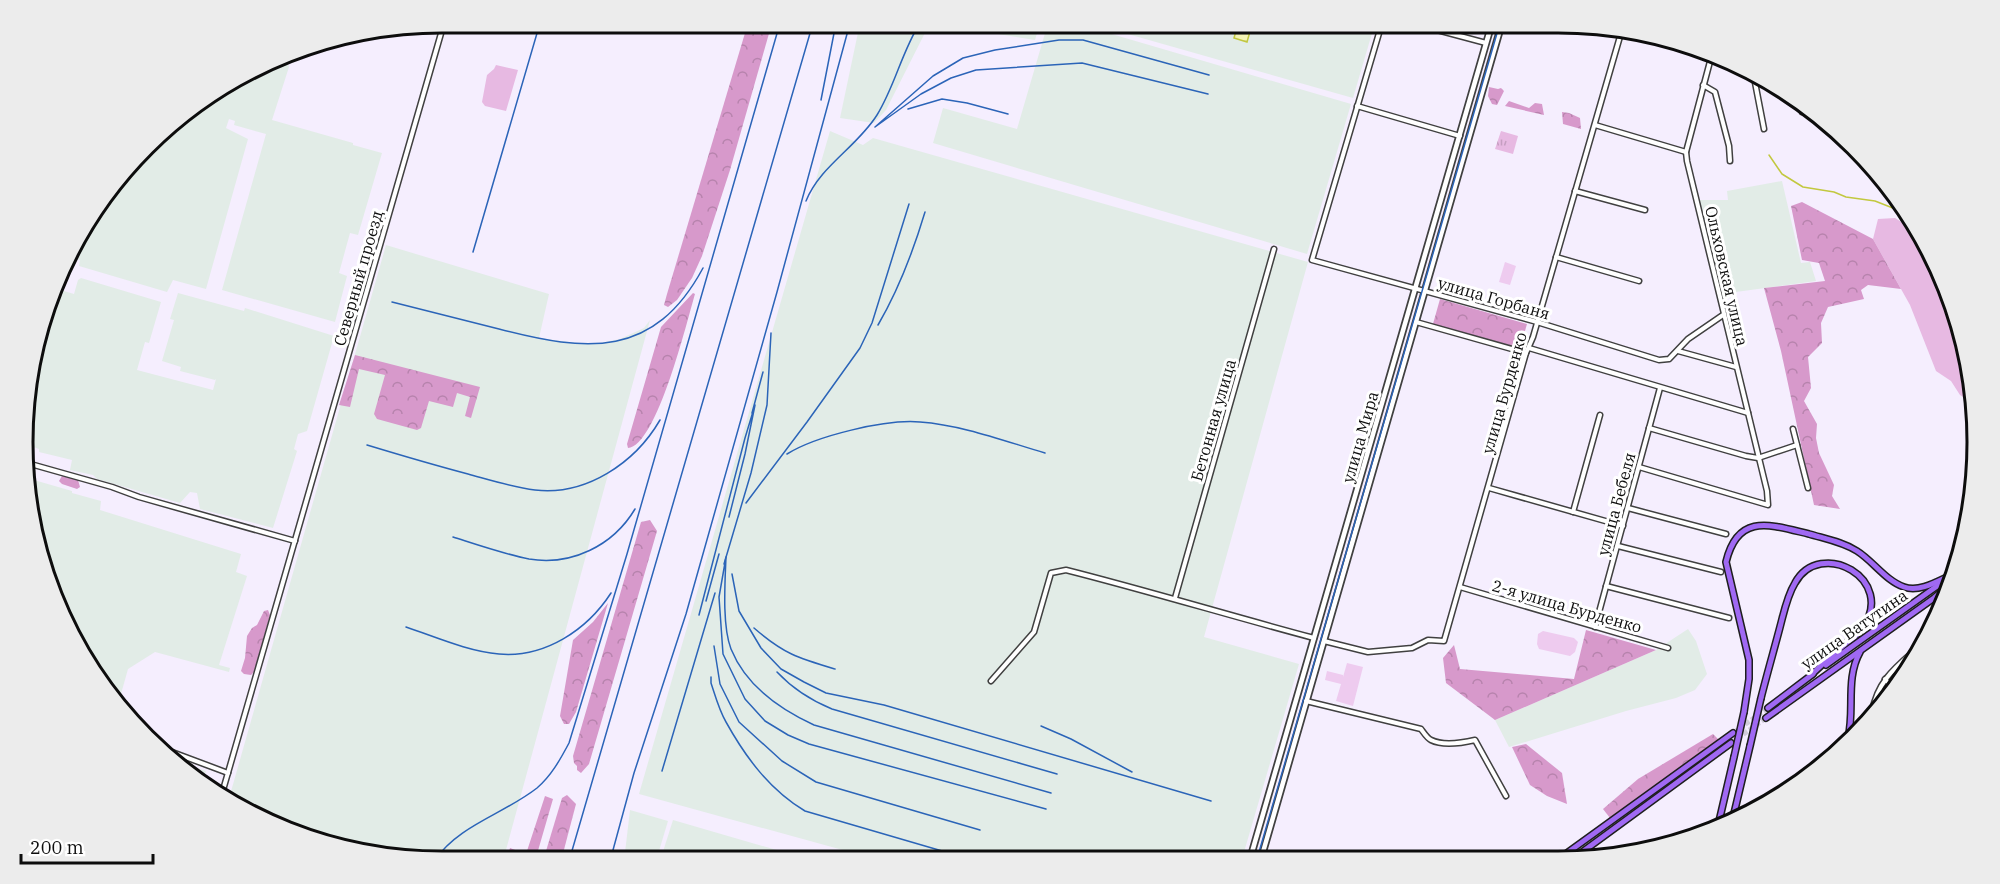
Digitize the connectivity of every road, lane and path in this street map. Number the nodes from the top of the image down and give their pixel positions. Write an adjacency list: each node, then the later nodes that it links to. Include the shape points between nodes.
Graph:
1 (441, 33): 45 (street, Северный проезд)
2 (1379, 33): 11 (street)
3 (1451, 33): 7 (street)
4 (1489, 33): 7 (street, улица Мира)
5 (1500, 33): 23 (street, улица Мира)
6 (1620, 38): 12 (street, улица Бурденко)
7 (1486, 43): 14 (street, улица Мира)
8 (1710, 62): 10 (street, Ольховская улица)
9 (1754, 84): 13 (street)
10 (1703, 85): 15 (street, Ольховская улица); 16 (street, via 1715,92)
11 (1357, 106): 14 (street); 22 (street, улица Горбаня, via 1312,260)
12 (1594, 125): 15 (street); 17 (street, улица Бурденко)
13 (1764, 129)
14 (1460, 136): 22 (street, улица Мира)
15 (1686, 152): 24 (street, Ольховская улица)
16 (1730, 161)
17 (1575, 191): 18 (street); 20 (street, улица Бурденко)
18 (1645, 210)
19 (1274, 249): 53 (street, Бетонная улица)
20 (1556, 256): 21 (street); 26 (street, улица Бурденко)
21 (1639, 281)
22 (1415, 288): 23 (street, улица Горбаня); 57 (street, улица Мира)
23 (1425, 290): 25 (street, улица Мира); 26 (street, улица Горбаня)
24 (1723, 315): 28 (street, via 1688,339); 29 (street, Ольховская улица)
25 (1416, 321): 27 (street); 58 (street, улица Мира)
26 (1537, 322): 27 (street, улица Бурденко); 28 (street, улица Горбаня, via 1659,360 1669,359)
27 (1527, 350): 30 (street); 39 (street, улица Бурденко)
28 (1678, 351): 29 (street)
29 (1737, 367): 31 (street, Ольховская улица)
30 (1660, 388): 31 (street); 33 (street, улица Бебеля)
31 (1748, 413): 36 (street, Ольховская улица)
32 (1600, 415): 42 (street)
33 (1650, 428): 36 (street); 38 (street, улица Бебеля)
34 (1793, 429): 35 (street)
35 (1797, 445): 36 (street); 40 (street)
36 (1758, 458): 38 (street, Ольховская улица, via 1768,505)
37 (34, 465): 45 (street)
38 (1639, 467): 41 (street, улица Бебеля)
39 (1489, 488): 42 (street); 51 (street, улица Бурденко)
40 (1809, 488)
41 (1628, 508): 43 (street, улица Бебеля); 44 (street)
42 (1573, 512): 43 (street)
43 (1623, 525): 46 (street, улица Бебеля)
44 (1726, 534)
45 (295, 541): 75 (street, Северный проезд)
46 (1618, 546): 47 (street); 50 (street, улица Бебеля)
47 (1721, 572)
48 (1943, 578): 79 (main road, bridge, via 1911,588 1894,582 1870,560 1842,543 1776,526 1755,525 1738,535 1726,562 1749,660 1749,679)
49 (1941, 583): 62 (main road, улица Ватутина)
50 (1606, 586): 55 (street); 56 (street, улица Бебеля)
51 (1460, 587): 56 (street, 2-я улица Бурденко); 58 (street, улица Бурденко, via 1444,641 1428,640 1412,648 1368,651)
52 (1937, 596): 54 (main road, улица Ватутина)
53 (1175, 598): 57 (street, via 1209,611); 64 (street, via 1066,570 1051,573 1034,632)
54 (1934, 598): 59 (main road, улица Ватутина)
55 (1729, 618)
56 (1595, 627): 60 (street, 2-я улица Бурденко)
57 (1314, 638): 58 (street); 66 (street, улица Мира)
58 (1324, 641): 67 (street, улица Мира)
59 (1864, 646): 70 (main road, улица Ватутина); 71 (main road, via 1852,673)
60 (1668, 648)
61 (1901, 664): 63 (street)
62 (1811, 675): 69 (main road, улица Ватутина); 78 (main road, bridge, via 1860,632 1868,618 1872,602 1867,584 1860,574 1846,566 1834,563 1813,567 1795,582 1761,698)
63 (1885, 679): 65 (street); 68 (street)
64 (991, 681)
65 (1888, 683)
66 (1296, 699): 67 (street); 81 (street, улица Мира)
67 (1306, 701): 77 (street, via 1421,729 1429,739 1438,742 1475,740); 82 (street, улица Мира)
68 (1875, 701)
69 (1768, 708)
70 (1766, 718)
71 (1849, 729)
72 (1733, 733): 83 (main road)
73 (1731, 743): 80 (main road)
74 (177, 754): 75 (street)
75 (228, 773): 76 (street, Северный проезд)
76 (224, 788)
77 (1506, 796)
78 (1735, 811)
79 (1720, 818)
80 (1585, 850)
81 (1252, 851)
82 (1263, 851)
83 (1570, 851)

